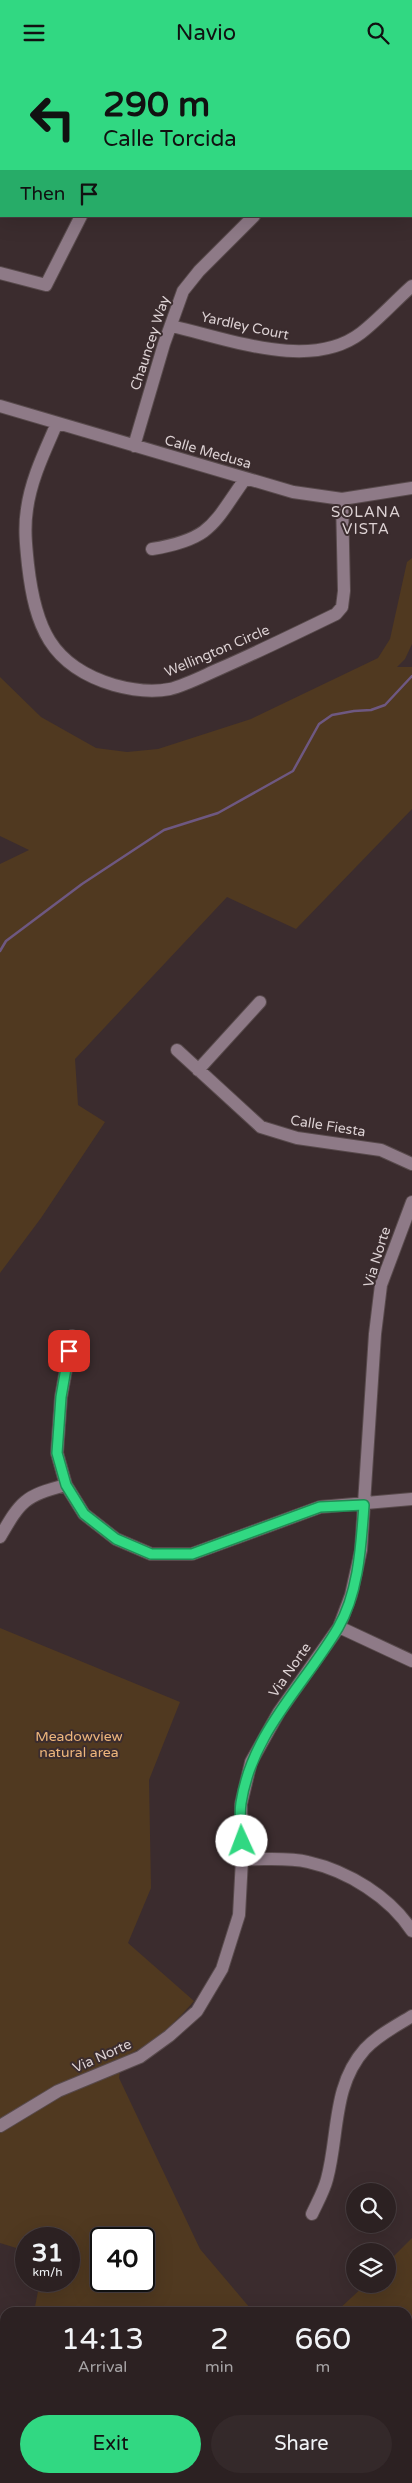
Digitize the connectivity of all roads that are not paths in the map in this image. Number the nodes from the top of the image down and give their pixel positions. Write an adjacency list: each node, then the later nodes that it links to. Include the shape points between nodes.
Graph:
1 (80, 217): 3 (street, via 46,285)
2 (253, 217): 5 (street, Chauncey Way, via 183,291)
3 (0, 273)
4 (412, 286): 5 (street, Yardley Court, via 360,334 332,346 305,351 253,345)
5 (171, 326): 8 (street, Chauncey Way)
6 (0, 406): 7 (street, Calle Medusa)
7 (57, 423): 8 (street, Calle Medusa); 11 (street, Wellington Circle, via 36,472 27,508 25,533 34,610 45,634 76,669 124,688 144,692 170,689 245,658 336,614 342,607 344,591)
8 (134, 446): 9 (street, Calle Medusa)
9 (246, 479): 11 (street, Calle Medusa, via 293,492); 12 (street, via 220,517 206,530 190,540)
10 (412, 488): 11 (street, Calle Medusa)
11 (342, 499)
12 (152, 549)
13 (260, 1002): 15 (street)
14 (177, 1050): 15 (street, Calle Fiesta)
15 (198, 1070): 16 (street, Calle Fiesta, via 262,1127 297,1139 381,1150)
16 (412, 1164)
17 (412, 1202): 21 (street, Via Norte, via 381,1285)
18 (72, 1336): 19 (street, via 61,1397 57,1453)
19 (66, 1485): 21 (street, via 84,1514 116,1539 151,1554 192,1554 320,1507); 22 (street, via 36,1492 16,1509)
20 (412, 1499): 21 (street)
21 (364, 1505): 23 (street, Via Norte, via 361,1550 351,1595)
22 (0, 1537)
23 (339, 1627): 24 (street); 25 (street, Via Norte, via 279,1712 251,1763 241,1804)
24 (412, 1661)
25 (242, 1859): 26 (street, via 307,1862 350,1878 402,1916); 28 (street, Via Norte, via 239,1915 222,1969 197,2011 140,2057 58,2091)
26 (412, 1931)
27 (412, 2016): 29 (street, via 365,2049 350,2070 337,2109 327,2180)
28 (0, 2126)
29 (312, 2214)

